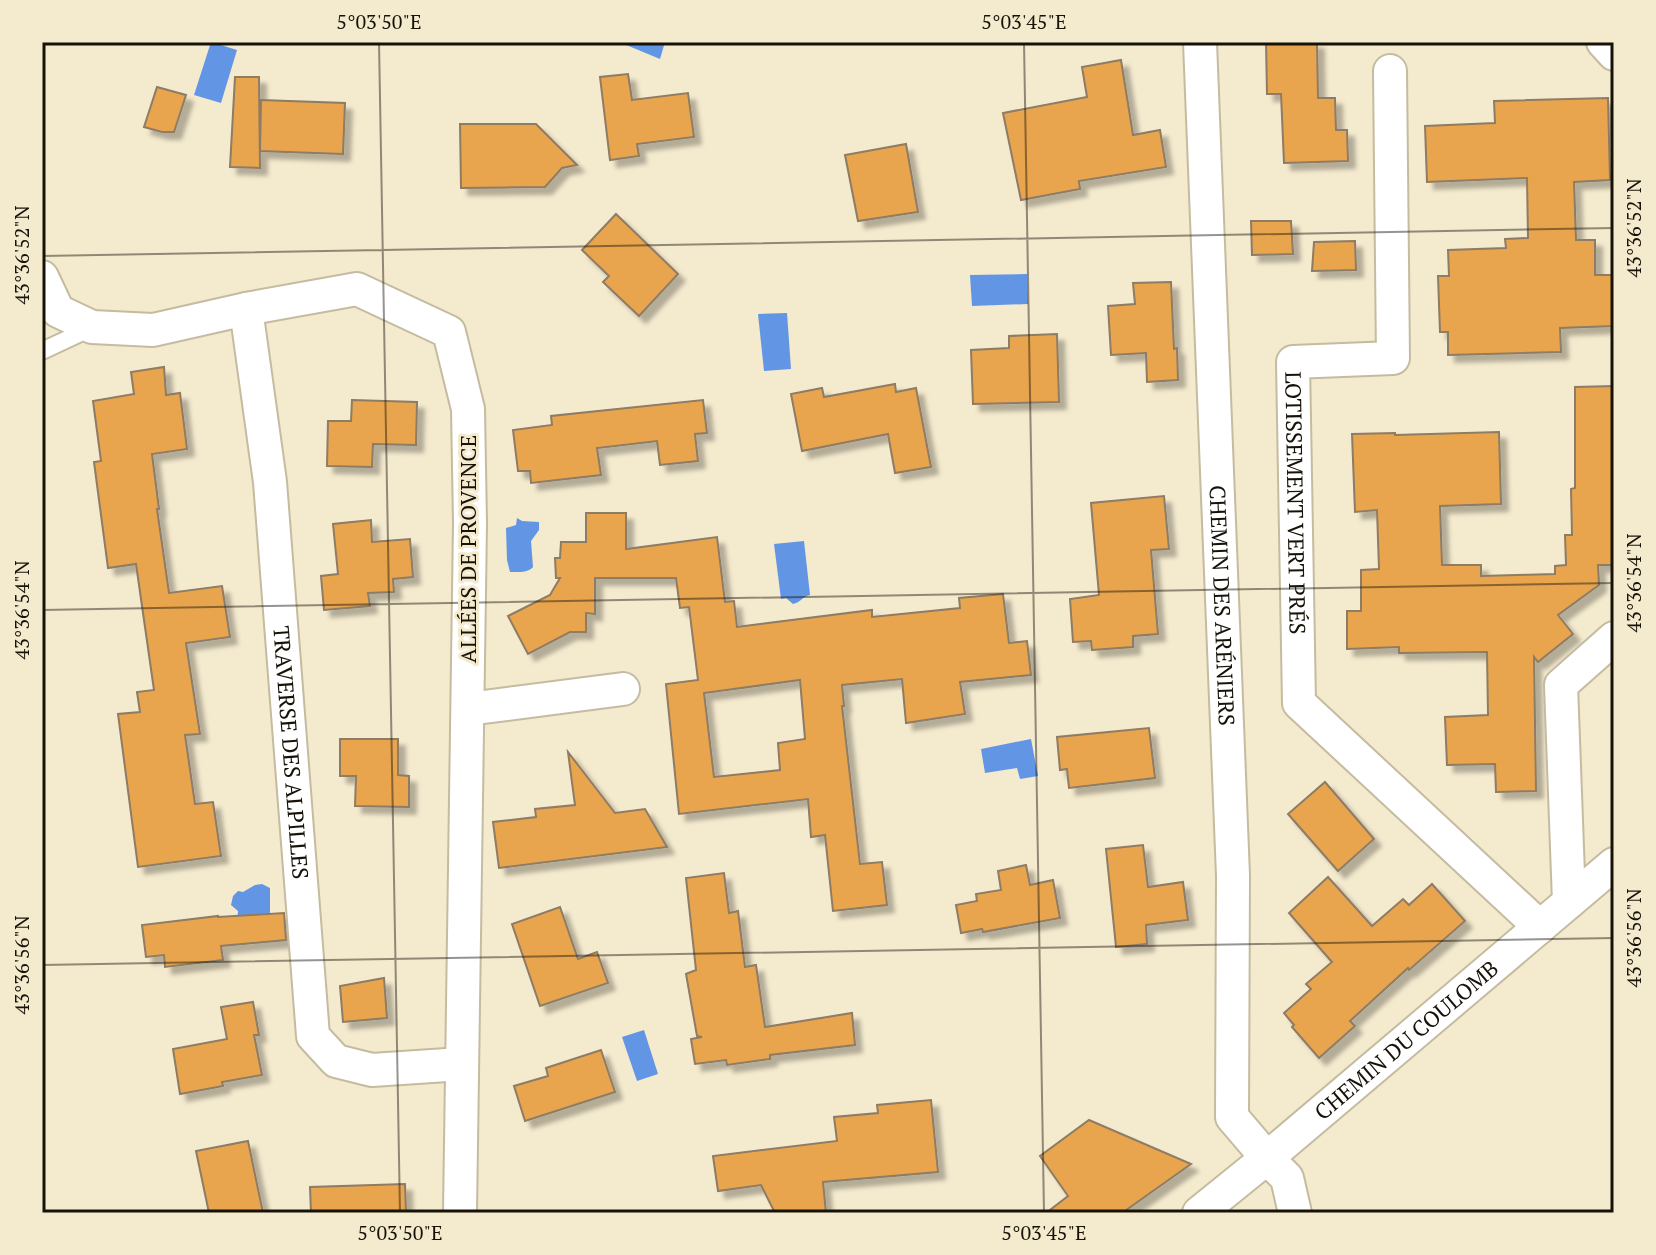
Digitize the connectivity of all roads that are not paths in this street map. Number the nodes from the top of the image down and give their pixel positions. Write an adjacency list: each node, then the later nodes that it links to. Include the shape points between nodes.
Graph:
1 (1200, 42): 16 (street, CHEMIN DES ARÉNIERS, via 1233,876 1232,1117)
2 (1603, 42): 3 (street)
3 (1614, 54)
4 (1390, 71): 14 (street, LOTISSEMENT VERT PRÉS, via 1393,358 1293,362 1299,703)
5 (42, 277): 7 (street, ALLÉES DE PROVENCE, via 58,311)
6 (246, 309): 7 (street, ALLÉES DE PROVENCE, via 153,330); 11 (street, ALLÉES DE PROVENCE, via 357,289 449,332 468,409); 15 (street, TRAVERSE DES ALPILLES, via 270,482 313,1036 336,1061 372,1070)
7 (92, 327): 8 (lane)
8 (42, 351)
9 (1614, 638): 13 (street, via 1561,685)
10 (623, 689): 11 (street)
11 (468, 709): 15 (street, ALLÉES DE PROVENCE)
12 (1614, 864): 13 (street, CHEMIN DU COULOMB)
13 (1569, 902): 14 (street, CHEMIN DU COULOMB)
14 (1540, 927): 16 (street, CHEMIN DU COULOMB)
15 (462, 1064): 17 (street, ALLÉES DE PROVENCE)
16 (1267, 1158): 18 (street, CHEMIN DU COULOMB); 19 (street, CHEMIN DES ARÉNIERS, via 1287,1178)
17 (460, 1213)
18 (1199, 1213)
19 (1295, 1213)

